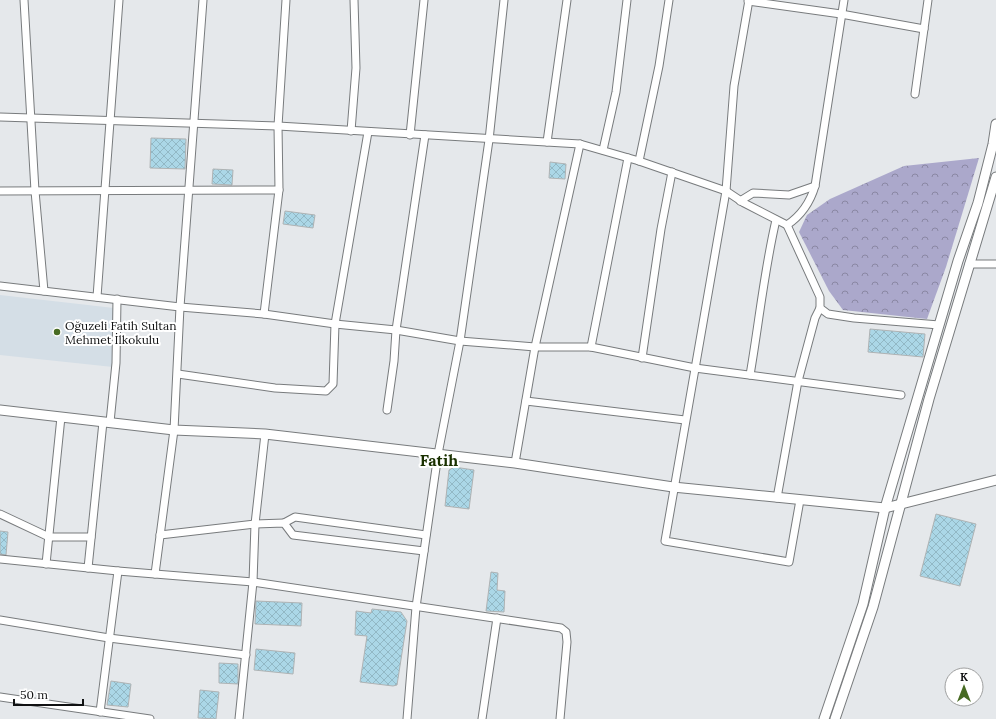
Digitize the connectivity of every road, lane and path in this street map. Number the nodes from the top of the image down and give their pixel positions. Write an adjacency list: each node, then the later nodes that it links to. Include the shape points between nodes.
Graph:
1 (24, 0): 18 (street)
2 (119, 0): 19 (street)
3 (204, 0): 20 (street)
4 (286, 0): 22 (street)
5 (354, 0): 23 (street, via 356,68)
6 (424, 0): 25 (street)
7 (504, 0): 27 (street)
8 (567, 0): 28 (street)
9 (627, 0): 30 (street, via 616,92)
10 (669, 0): 32 (street, via 659,66)
11 (748, 0): 14 (street); 41 (street, via 734,86)
12 (844, 0): 14 (street)
13 (928, 0): 15 (street)
14 (841, 14): 15 (street); 35 (street)
15 (924, 29): 16 (street)
16 (915, 94)
17 (0, 117): 18 (street)
18 (30, 117): 19 (street); 39 (street)
19 (110, 120): 20 (street); 40 (street)
20 (194, 123): 22 (street); 36 (street)
21 (996, 124): 55 (street, via 978,203)
22 (278, 126): 23 (street); 37 (street)
23 (351, 131): 24 (street)
24 (368, 132): 25 (street); 54 (street)
25 (410, 134): 26 (street)
26 (425, 135): 27 (street); 56 (street)
27 (489, 140): 28 (street); 57 (street)
28 (547, 142): 29 (street)
29 (580, 144): 30 (street); 58 (street)
30 (603, 150): 31 (street)
31 (628, 158): 32 (street); 59 (street)
32 (639, 161): 33 (street)
33 (672, 172): 41 (street); 60 (street)
34 (996, 177): 45 (street)
35 (815, 186): 42 (street, via 789,195 754,193); 44 (street, via 810,201 796,219)
36 (188, 190): 37 (street); 40 (street); 51 (street)
37 (279, 190): 53 (street)
38 (0, 191): 39 (street)
39 (35, 191): 40 (street); 48 (street)
40 (103, 191): 49 (street)
41 (726, 191): 42 (street); 61 (street)
42 (740, 201): 43 (street)
43 (776, 220): 44 (street); 63 (street, via 767,257)
44 (787, 225): 52 (street, via 820,296)
45 (969, 264): 46 (street); 80 (street)
46 (996, 264)
47 (0, 286): 48 (street)
48 (44, 291): 49 (street)
49 (96, 297): 50 (street)
50 (117, 299): 51 (street); 71 (street, via 116,363)
51 (180, 307): 53 (street); 62 (street)
52 (820, 308): 55 (street, via 828,314 854,318); 64 (street)
53 (264, 314): 54 (street)
54 (335, 324): 56 (street); 62 (street, via 333,384 326,391 275,388)
55 (939, 325): 81 (street)
56 (396, 330): 57 (street); 68 (street)
57 (460, 341): 58 (street); 74 (street)
58 (535, 347): 59 (street); 66 (street)
59 (591, 347): 60 (street)
60 (642, 358): 61 (street)
61 (695, 368): 63 (street); 70 (street)
62 (178, 374): 72 (street)
63 (750, 375): 64 (street)
64 (798, 381): 65 (street); 78 (street)
65 (901, 395)
66 (526, 401): 70 (street); 75 (street)
67 (0, 410): 69 (street)
68 (387, 410)
69 (61, 417): 71 (street); 87 (street)
70 (685, 420): 77 (street)
71 (107, 422): 72 (street); 88 (street)
72 (174, 430): 73 (street); 85 (street)
73 (265, 434): 74 (street); 84 (street)
74 (438, 454): 75 (street); 86 (street)
75 (515, 463): 77 (street)
76 (996, 480): 80 (street)
77 (673, 487): 78 (street); 79 (street, via 664,541 789,562)
78 (777, 498): 79 (street)
79 (800, 500): 81 (street)
80 (900, 504): 81 (street); 109 (street, via 873,607)
81 (886, 508): 108 (street, via 863,604)
82 (0, 514): 87 (street)
83 (284, 523): 84 (street); 86 (street, via 295,518); 89 (street, via 292,534)
84 (255, 524): 85 (street); 95 (street)
85 (160, 534): 94 (street)
86 (426, 535): 89 (street)
87 (49, 537): 88 (street); 91 (street)
88 (92, 537): 92 (street)
89 (424, 551): 96 (street)
90 (0, 559): 91 (street)
91 (46, 564): 92 (street)
92 (88, 568): 93 (street)
93 (118, 571): 94 (street); 99 (street)
94 (155, 574): 95 (street)
95 (254, 582): 96 (street); 100 (street)
96 (416, 607): 97 (street); 105 (street)
97 (497, 618): 106 (street); 107 (street, via 561,628 566,632)
98 (0, 620): 99 (street)
99 (109, 638): 100 (street); 102 (street)
100 (246, 655): 104 (street)
101 (0, 697): 102 (street)
102 (100, 712): 103 (street)
103 (150, 719)
104 (239, 719)
105 (407, 719)
106 (482, 719)
107 (560, 719)
108 (824, 719)
109 (835, 719)

